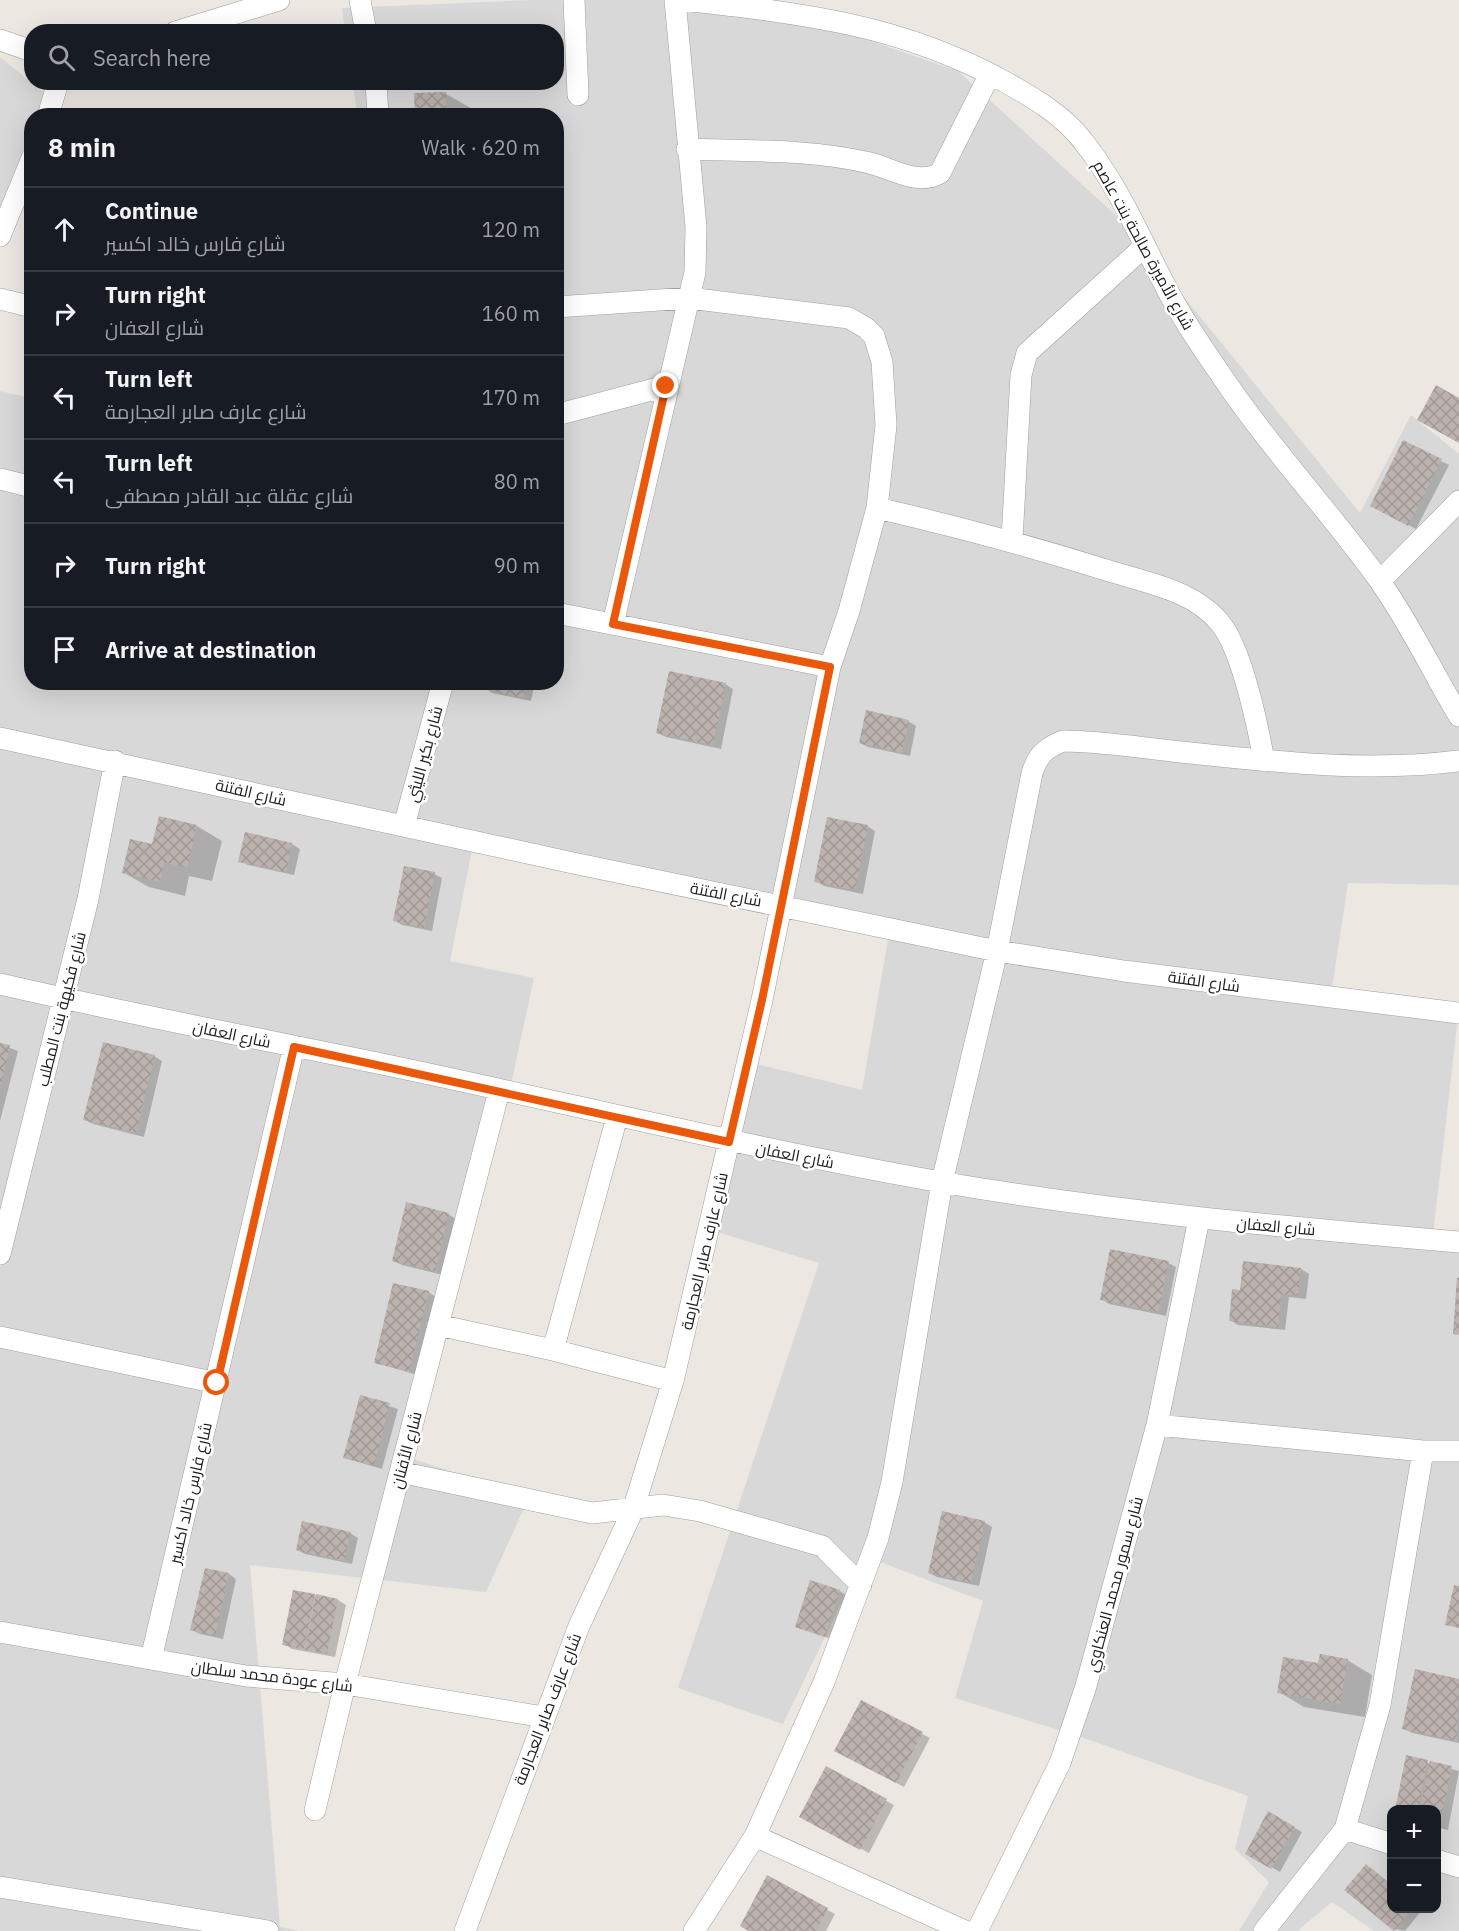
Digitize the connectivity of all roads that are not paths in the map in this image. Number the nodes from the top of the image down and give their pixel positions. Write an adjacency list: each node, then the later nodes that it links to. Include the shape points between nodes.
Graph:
1 (279, 0): 6 (street)
2 (360, 0): 7 (street)
3 (574, 0): 13 (street)
4 (675, 0): 16 (street)
5 (682, 0): 10 (street, شارع الأميرة صالحة بنت عاصم, via 873,28)
6 (201, 24)
7 (364, 24)
8 (0, 40): 9 (street)
9 (24, 48)
10 (990, 74): 16 (street, via 940,173 931,178 824,156); 19 (street, شارع الأميرة صالحة بنت عاصم, via 1027,94 1081,138 1102,167)
11 (56, 90): 14 (street)
12 (376, 90): 15 (street)
13 (578, 95)
14 (50, 108)
15 (378, 108)
16 (687, 149): 20 (street, via 697,238)
17 (24, 178): 18 (street)
18 (0, 236)
19 (1145, 246): 30 (street, via 1027,353 1021,375); 31 (street, شارع الأميرة صالحة بنت عاصم, via 1171,297 1232,392)
20 (689, 298): 23 (street, شارع عارف صابر العجارمة); 24 (street); 29 (street, شارع عارف صابر العجارمة, via 832,314 849,318 874,336 882,362 886,404)
21 (0, 299): 22 (street)
22 (24, 305)
23 (564, 306)
24 (666, 386): 25 (street); 33 (street)
25 (564, 413)
26 (0, 479): 27 (street)
27 (24, 485)
28 (1459, 501): 31 (street)
29 (877, 508): 30 (street); 34 (street, شارع عارف صابر العجارمة)
30 (1012, 540): 39 (street, via 1169,590 1206,609 1221,623 1232,642 1257,720)
31 (1380, 581): 36 (street, شارع الأميرة صالحة بنت عاصم)
32 (564, 615): 33 (street)
33 (613, 624): 34 (street)
34 (830, 667): 42 (street, شارع عارف صابر العجارمة)
35 (441, 690): 41 (street, شارع بكير الليثي)
36 (1459, 716)
37 (0, 738): 38 (street, شارع الفتنة)
38 (115, 761): 41 (street, شارع الفتنة); 45 (street, شارع فكيهة بنت المطلب)
39 (1264, 761): 40 (street, via 1396,767); 43 (street, via 1080,741 1048,746 1037,758 1032,773)
40 (1459, 761)
41 (404, 826): 42 (street, شارع الفتنة)
42 (781, 906): 43 (street, شارع الفتنة); 50 (street, شارع عارف صابر العجارمة)
43 (997, 951): 46 (street, شارع الفتنة); 51 (street)
44 (0, 984): 45 (street, شارع العفان)
45 (64, 999): 47 (street, شارع العفان); 53 (street, شارع فكيهة بنت المطلب)
46 (1459, 1013)
47 (294, 1047): 48 (street, شارع العفان); 60 (street, شارع فارس خالد اكسير)
48 (498, 1091): 49 (street, شارع العفان); 56 (street, شارع الأفنان)
49 (617, 1117): 50 (street, شارع العفان); 58 (street)
50 (729, 1142): 51 (street, شارع العفان); 59 (street, شارع عارف صابر العجارمة)
51 (942, 1182): 52 (street, شارع العفان); 66 (street, via 892,1482)
52 (1199, 1219): 54 (street, شارع العفان); 61 (street, شارع سمور محمد العنكاوي)
53 (3, 1230): 55 (street, شارع فكيهة بنت المطلب)
54 (1459, 1242)
55 (0, 1254)
56 (438, 1325): 58 (street); 64 (street, شارع الأفنان)
57 (0, 1337): 60 (street)
58 (553, 1350): 59 (street)
59 (673, 1381): 65 (street, شارع عارف صابر العجارمة)
60 (217, 1383): 68 (street, شارع فارس خالد اكسير)
61 (1157, 1425): 62 (street); 82 (street, شارع سمور محمد العنكاوي, via 1086,1686 1060,1763)
62 (1423, 1451): 63 (street); 72 (street, via 1380,1706)
63 (1459, 1451)
64 (400, 1472): 65 (street, via 579,1512); 69 (street, شارع الأفنان)
65 (633, 1510): 66 (street, via 649,1505 677,1506 822,1546); 70 (street, شارع عارف صابر العجارمة, via 579,1626)
66 (861, 1585): 73 (street, via 824,1682)
67 (0, 1632): 68 (street, شارع عودة محمد سلطان)
68 (150, 1659): 69 (street, شارع عودة محمد سلطان, via 246,1676)
69 (345, 1684): 70 (street, شارع عودة محمد سلطان); 71 (street, شارع الأفنان)
70 (544, 1717): 79 (street, شارع عارف صابر العجارمة)
71 (315, 1810)
72 (1345, 1829): 74 (street); 83 (street)
73 (755, 1836): 80 (street); 81 (street)
74 (1387, 1842)
75 (1441, 1861): 76 (street)
76 (1459, 1867)
77 (0, 1887): 78 (street)
78 (268, 1931)
79 (465, 1931)
80 (694, 1931)
81 (965, 1931)
82 (977, 1931)
83 (1264, 1931)

